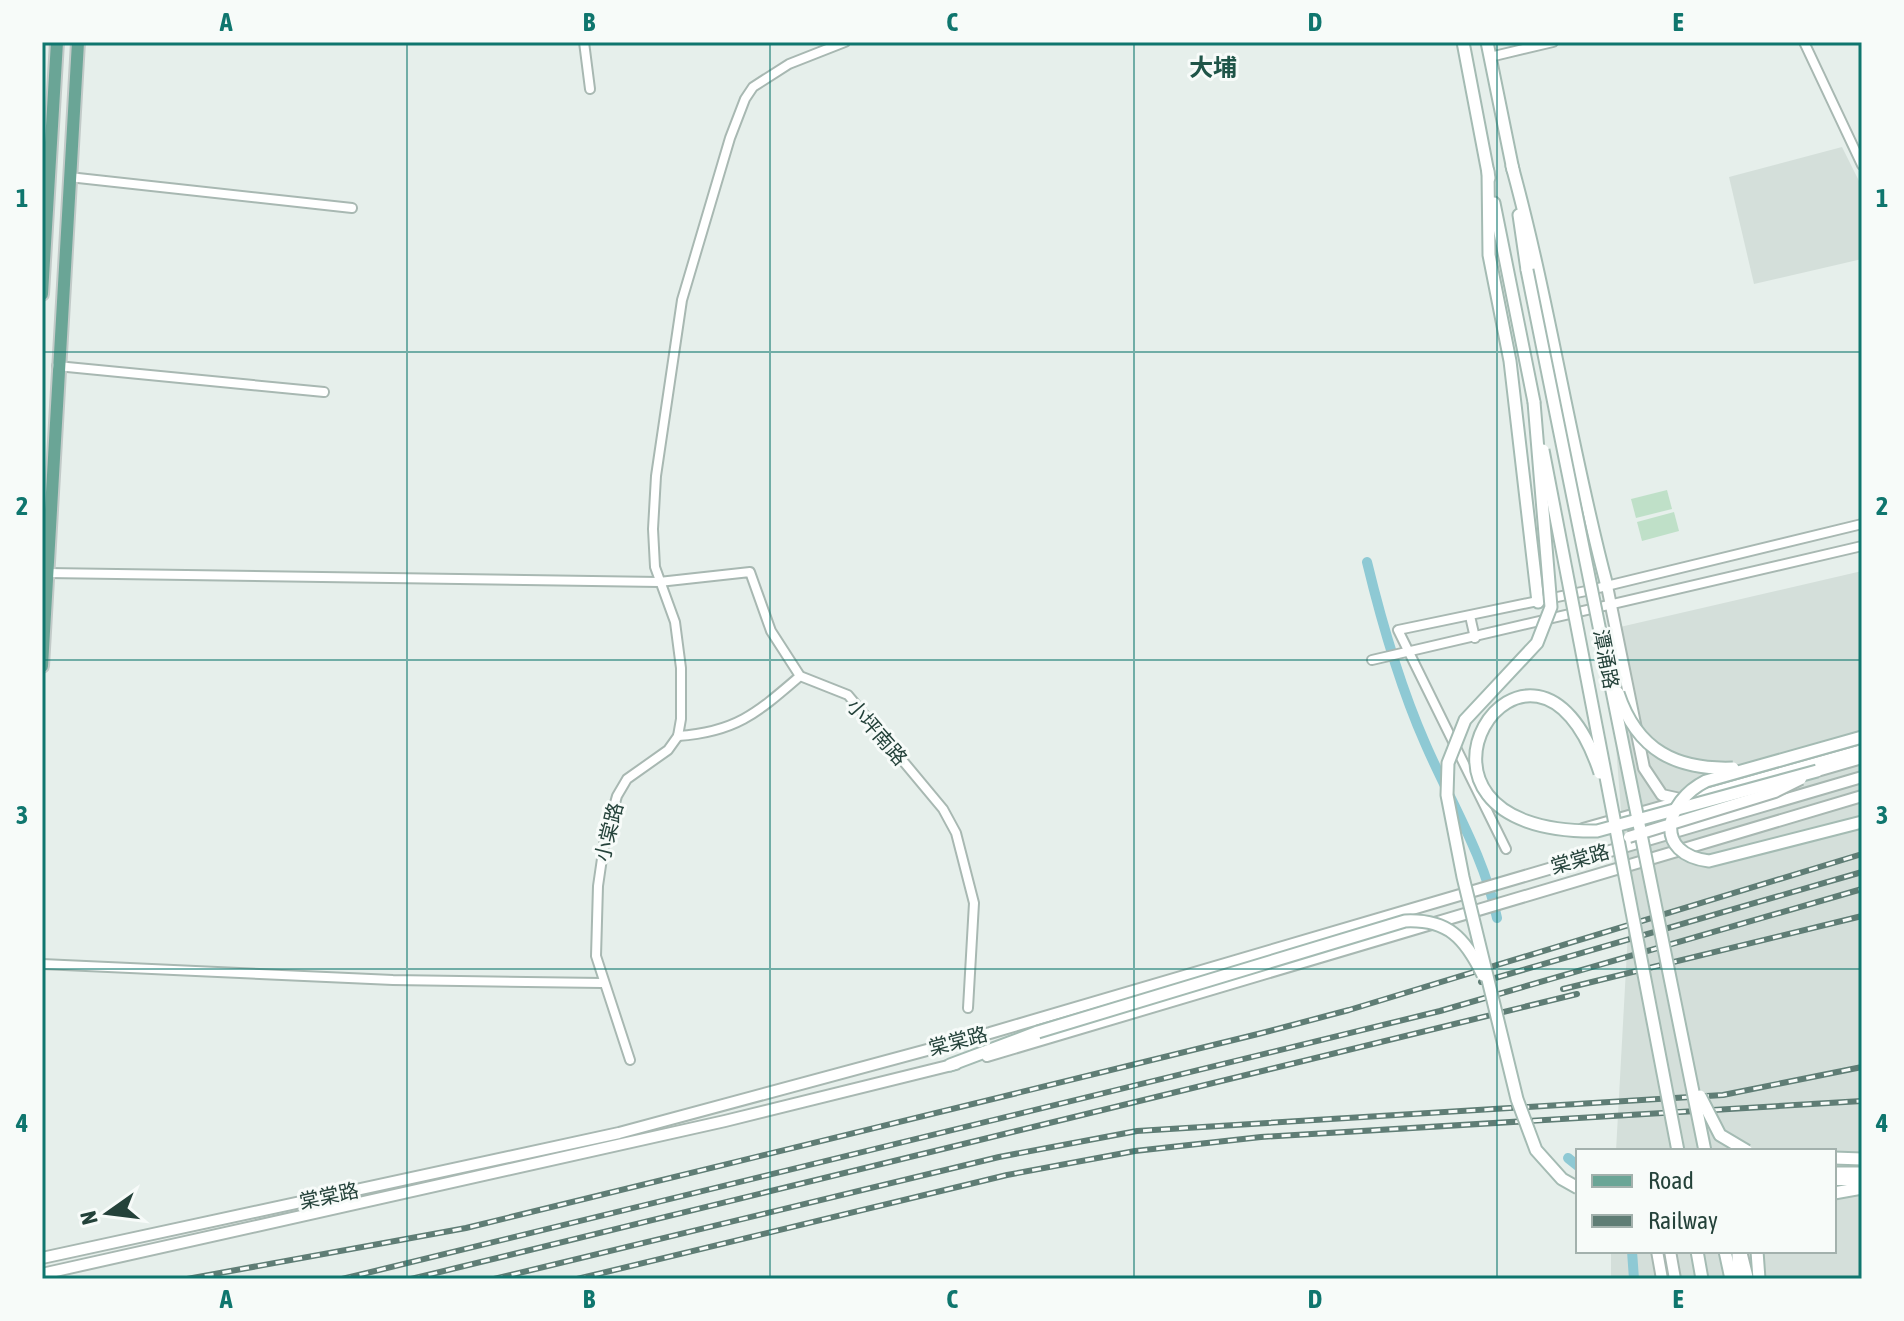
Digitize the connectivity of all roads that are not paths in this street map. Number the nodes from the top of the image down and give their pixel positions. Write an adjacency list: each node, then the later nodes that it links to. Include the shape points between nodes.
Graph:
1 (57, 42): 16 (main road)
2 (78, 42): 14 (main road)
3 (584, 42): 10 (street)
4 (845, 42): 23 (street, via 762,80 738,115 682,300 656,476 653,545)
5 (1463, 42): 13 (main road)
6 (1487, 42): 9 (main road)
7 (1553, 42): 9 (street)
8 (1804, 42): 11 (street)
9 (1490, 57): 12 (main road)
10 (590, 89)
11 (1862, 165)
12 (1512, 166): 24 (main road, via 1532,236 1580,483); 29 (main road, 潭涌路, bridge, via 1527,270)
13 (1488, 171): 19 (main road, 潭涌路); 25 (main road, via 1489,255 1515,393)
14 (69, 177): 15 (street); 17 (main road)
15 (352, 208)
16 (42, 294)
17 (57, 366): 18 (street); 22 (main road)
18 (324, 392)
19 (1534, 402): 43 (main road, 潭涌路, bridge); 50 (main road, bridge, via 1551,607 1537,643 1465,720 1448,763 1449,817)
20 (1862, 524): 24 (street)
21 (1862, 546): 26 (street)
22 (47, 573): 23 (street); 32 (main road)
23 (659, 582): 33 (street, via 750,572 771,631); 34 (street, via 675,622 681,668)
24 (1607, 586): 25 (street); 26 (street)
25 (1538, 602): 27 (street)
26 (1611, 607): 28 (street); 41 (street, via 1649,780 1670,799)
27 (1470, 616): 28 (street); 30 (street, via 1398,630)
28 (1475, 638): 30 (street)
29 (1603, 647): 38 (main road, bridge, via 1628,715 1666,757 1699,769); 52 (main road, 潭涌路, bridge)
30 (1409, 652): 31 (street); 46 (street)
31 (1372, 660)
32 (42, 666)
33 (800, 676): 34 (street, via 740,723); 51 (street, 小坪南路, via 848,695 943,809 956,833 974,903)
34 (678, 736): 49 (street, 小棠路, via 668,750 627,779 610,816 598,886 596,956)
35 (1862, 737): 38 (main road, bridge)
36 (1862, 750): 41 (street)
37 (1862, 758): 39 (street)
38 (1750, 768): 44 (main road, bridge, via 1706,781 1677,801 1670,824 1677,845 1688,855 1724,859)
39 (1817, 771): 45 (main road, bridge, via 1597,831); 47 (street, bridge, via 1775,792 1629,837)
40 (1862, 777): 47 (street, 棠棠路)
41 (1702, 795): 45 (street)
42 (1861, 797): 54 (street, 棠棠路)
43 (1613, 813): 45 (main road, bridge, via 1587,735 1566,709 1530,697 1498,706 1477,736 1476,765 1484,785 1496,803 1523,822); 55 (main road, 潭涌路, bridge)
44 (1862, 822)
45 (1572, 832)
46 (1506, 849)
47 (1600, 853): 74 (street, 棠棠路, via 990,1033 619,1133)
48 (42, 964): 49 (street, via 393,980)
49 (602, 983): 53 (street, 小棠路)
50 (1493, 1001): 54 (main road, bridge, via 1471,951 1455,931 1435,922 1405,921 1038,1032); 64 (main road, bridge, via 1530,1136 1548,1165)
51 (968, 1008)
52 (1686, 1052): 56 (main road, 潭涌路, bridge); 57 (main road, bridge, via 1712,1125)
53 (630, 1060)
54 (950, 1065): 75 (street, 棠棠路, via 725,1121)
55 (1678, 1149)
56 (1705, 1149)
57 (1744, 1149)
58 (1836, 1158): 59 (main road)
59 (1862, 1159)
60 (1836, 1170): 61 (main road)
61 (1862, 1171)
62 (1836, 1180): 63 (street)
63 (1862, 1180)
64 (1576, 1186)
65 (1862, 1188): 66 (main road)
66 (1836, 1191)
67 (1657, 1253): 76 (street)
68 (1670, 1253): 77 (street)
69 (1697, 1253): 78 (main road)
70 (1725, 1253): 79 (main road)
71 (1741, 1253): 80 (main road)
72 (1742, 1253): 81 (street)
73 (1757, 1253): 82 (main road)
74 (42, 1258)
75 (42, 1274)
76 (1662, 1279)
77 (1675, 1279)
78 (1702, 1279)
79 (1731, 1279)
80 (1738, 1279)
81 (1748, 1279)
82 (1759, 1279)

